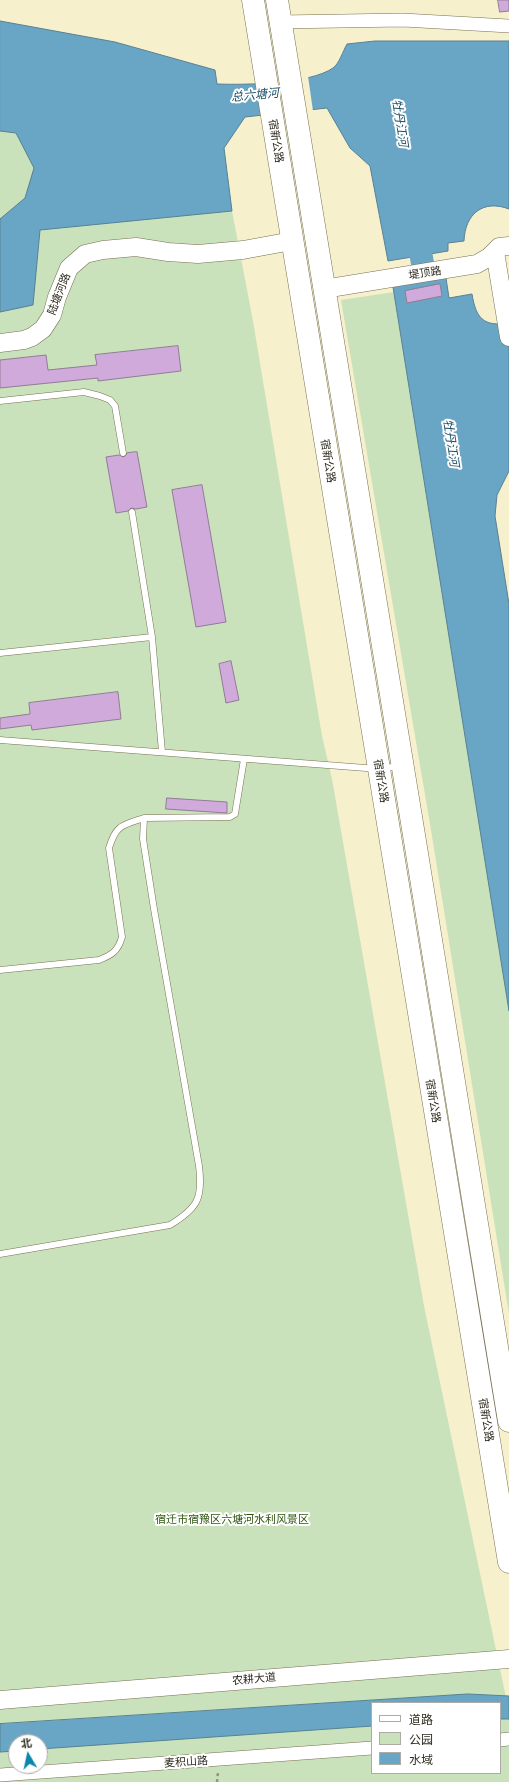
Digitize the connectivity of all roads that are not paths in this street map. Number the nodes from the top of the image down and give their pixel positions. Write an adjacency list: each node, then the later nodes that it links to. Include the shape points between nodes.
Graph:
1 (253, 0): 5 (highway, 宿新公路)
2 (277, 0): 3 (highway, 宿新公路)
3 (280, 22): 4 (street, via 402,20); 18 (highway, 宿新公路)
4 (509, 26)
5 (292, 241): 9 (street, 陆塘河路, via 243,250 198,254 136,247 85,254 69,268 52,315 43,329 24,340); 19 (highway, 宿新公路)
6 (502, 249): 7 (street, 堤顶路, via 477,264); 8 (street, via 504,305)
7 (336, 287)
8 (509, 337)
9 (0, 344)
10 (0, 401): 11 (lane, via 84,392 110,400 115,406)
11 (123, 453)
12 (132, 512): 13 (lane)
13 (152, 637): 14 (lane); 16 (lane)
14 (0, 654)
15 (0, 740): 16 (lane)
16 (162, 752): 17 (lane)
17 (244, 759): 19 (lane); 20 (lane, via 235,814 230,817)
18 (403, 765): 19 (lane); 23 (highway, 宿新公路)
19 (379, 769): 24 (highway, 宿新公路)
20 (144, 818): 21 (lane, via 121,826 112,837 109,848 122,937 113,955 99,960); 22 (lane, via 144,839 154,909 201,1185 197,1201 180,1219 170,1225)
21 (0, 970)
22 (0, 1254)
23 (509, 1421)
24 (509, 1562)
25 (509, 1659): 26 (street, 农耕大道)
26 (0, 1700)
27 (371, 1748): 28 (street, 麦积山路)
28 (0, 1776)

